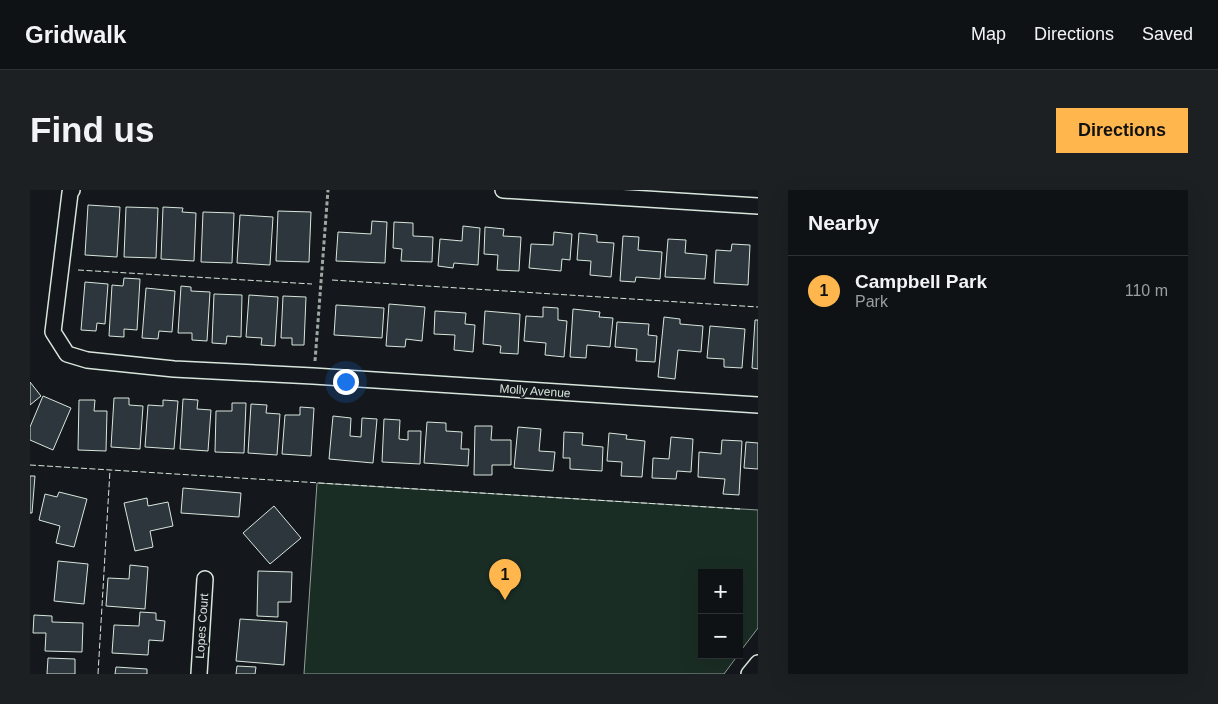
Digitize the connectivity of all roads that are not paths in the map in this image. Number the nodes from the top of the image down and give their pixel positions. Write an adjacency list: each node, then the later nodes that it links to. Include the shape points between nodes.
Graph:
1 (72, 190): 4 (street, Molly Avenue, via 53,332 67,354 86,360 174,370)
2 (503, 190): 3 (street)
3 (758, 206)
4 (758, 405)
5 (205, 579): 7 (street, Lopes Court)
6 (758, 663): 8 (street)
7 (199, 674)
8 (749, 674)

